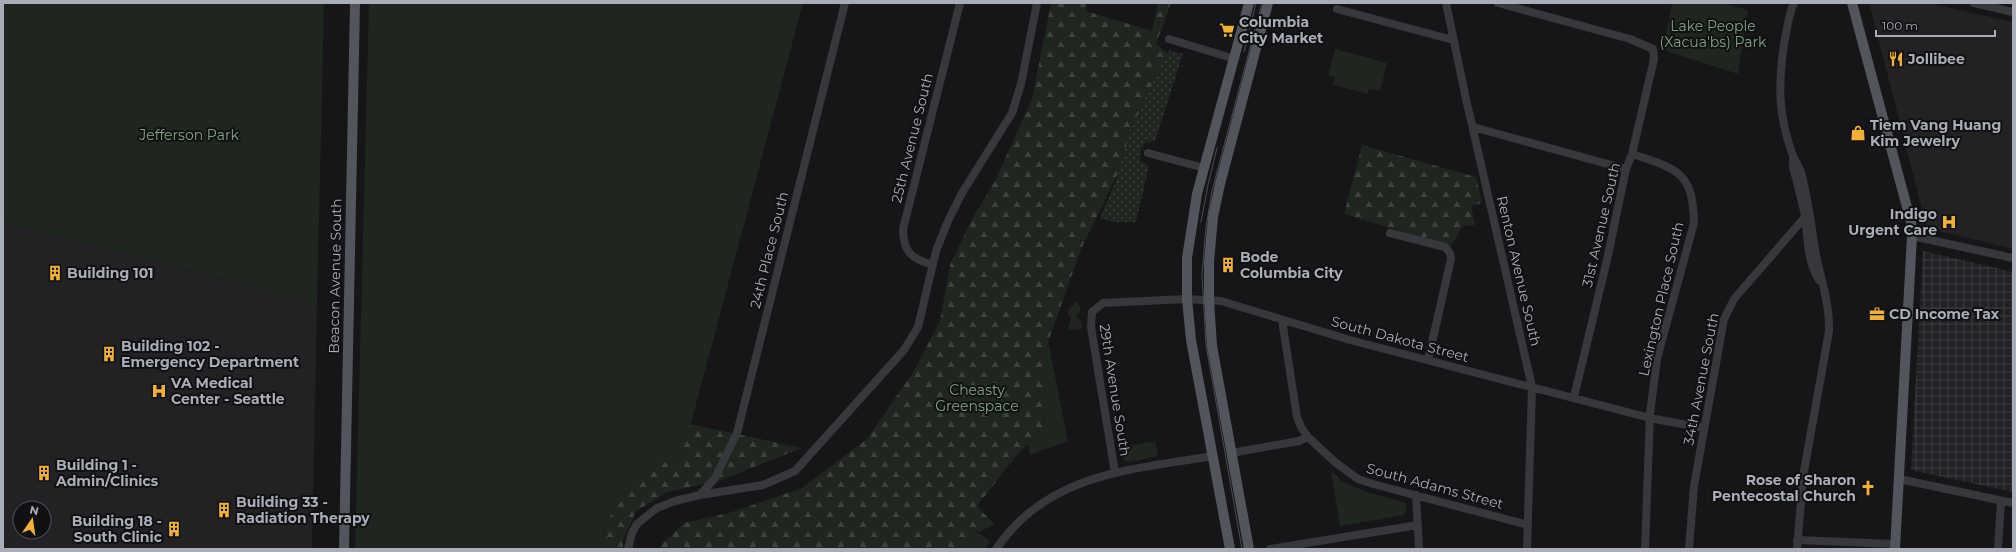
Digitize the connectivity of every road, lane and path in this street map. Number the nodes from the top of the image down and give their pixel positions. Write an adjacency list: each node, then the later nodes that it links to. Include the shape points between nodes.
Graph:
1 (355, 3): 52 (main road, Beacon Avenue South)
2 (845, 3): 44 (street, 24th Place South, via 737,433 715,478)
3 (960, 3): 28 (street, 25th Avenue South, via 903,229 908,252 913,258)
4 (1037, 3): 28 (street, via 1021,84 1012,113 954,208)
5 (1249, 3): 17 (main road)
6 (1268, 3): 31 (main road, via 1216,201 1210,245)
7 (1446, 3): 16 (street, Renton Avenue South)
8 (1498, 3): 20 (street, 31st Avenue South, via 1630,39 1653,49 1654,59)
9 (1794, 3): 21 (street, via 1789,16 1779,94)
10 (1852, 3): 26 (main road, via 1911,222)
11 (1974, 3): 12 (street)
12 (1991, 5): 14 (street)
13 (1337, 9): 16 (street)
14 (2013, 12)
15 (1169, 39): 17 (street)
16 (1453, 40): 18 (street, Renton Avenue South)
17 (1235, 59): 22 (main road)
18 (1473, 127): 23 (street); 35 (street, Renton Avenue South)
19 (1148, 153): 22 (street)
20 (1632, 154): 23 (street, 31st Avenue South); 37 (street, Lexington Place South, via 1666,165 1682,176 1692,194 1694,223 1658,359)
21 (1793, 157): 24 (street); 29 (street, via 1800,170 1811,212 1815,250)
22 (1204, 168): 30 (main road, via 1192,218 1187,258)
23 (1626, 169): 36 (street, 31st Avenue South)
24 (1805, 217): 29 (street, via 1814,271); 38 (street, 34th Avenue South, via 1728,309)
25 (1390, 233): 34 (street, via 1445,247 1450,253 1451,259)
26 (1912, 236): 27 (street); 43 (main road)
27 (2013, 258)
28 (933, 265): 44 (street, via 923,312 913,336 890,366 795,471 763,485)
29 (1823, 286): 50 (street, via 1829,331 1803,477)
30 (1187, 299): 31 (street, South Dakota Street); 32 (street, South Dakota Street, via 1103,303); 41 (main road, via 1193,352)
31 (1208, 300): 33 (street, South Dakota Street, via 1244,307); 40 (main road, via 1212,346)
32 (1092, 312): 42 (street, 29th Avenue South, via 1091,327)
33 (1282, 320): 34 (street, South Dakota Street); 39 (street, South Adams Street, via 1297,417)
34 (1428, 360): 35 (street, South Dakota Street)
35 (1532, 387): 36 (street, South Dakota Street); 49 (street, Renton Avenue South)
36 (1574, 397): 37 (street, South Dakota Street)
37 (1650, 418): 38 (street, South Dakota Street); 60 (street, Lexington Place South)
38 (1703, 428): 61 (street, 34th Avenue South, via 1691,504)
39 (1308, 437): 40 (street); 45 (street, South Adams Street, via 1358,479)
40 (1231, 453): 56 (main road)
41 (1213, 456): 42 (street); 55 (main road)
42 (1115, 473): 54 (street, via 1072,486 1036,505)
43 (1899, 479): 46 (street); 51 (main road)
44 (700, 495): 53 (street, via 657,508 637,524)
45 (1416, 495): 48 (street); 49 (street, South Adams Street)
46 (2001, 501): 47 (street); 63 (street)
47 (2013, 503)
48 (1418, 525): 57 (street); 58 (street)
49 (1528, 525): 59 (street, Renton Avenue South)
50 (1797, 540): 51 (street); 62 (street)
51 (1895, 547)
52 (344, 549)
53 (628, 549)
54 (996, 549)
55 (1230, 549)
56 (1249, 549)
57 (1270, 549)
58 (1419, 549)
59 (1527, 549)
60 (1645, 549)
61 (1689, 549)
62 (1797, 549)
63 (1998, 549)

